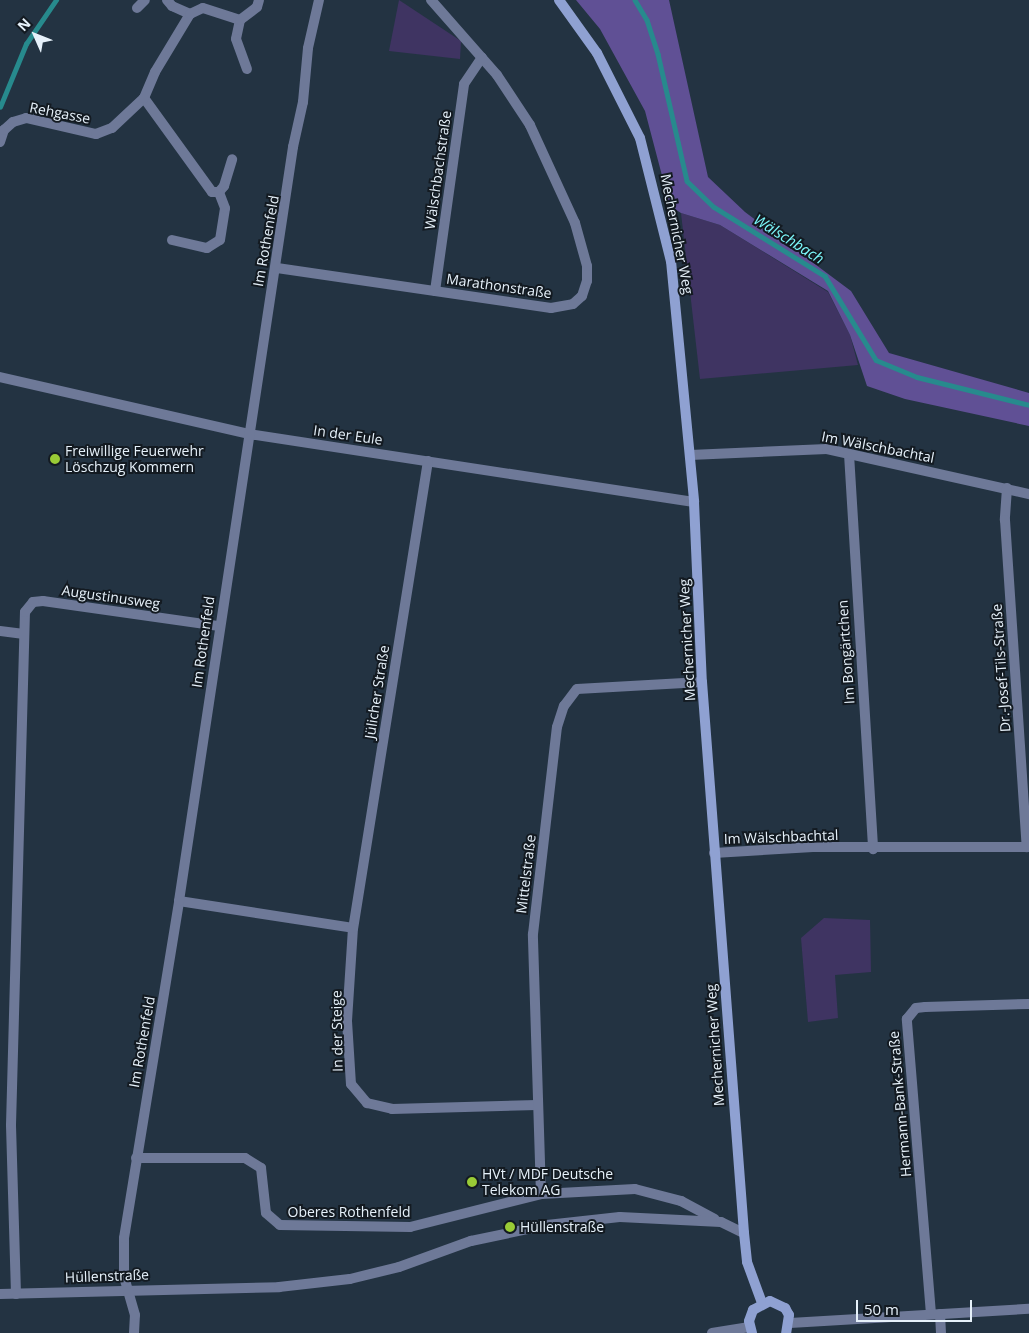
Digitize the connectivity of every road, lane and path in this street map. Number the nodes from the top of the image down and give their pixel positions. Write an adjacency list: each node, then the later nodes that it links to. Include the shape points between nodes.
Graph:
1 (144, 0): 7 (street)
2 (167, 0): 8 (street, via 172,6)
3 (259, 0): 9 (street, via 257,7)
4 (319, 0): 17 (street, Im Rothenfeld, via 308,48 303,102 293,147)
5 (431, 0): 10 (street, Marathonstraße)
6 (559, 0): 22 (street, Mechernicher Weg, via 597,53 619,94 640,138 652,177 671,261)
7 (137, 8)
8 (190, 14): 9 (street, via 203,8); 12 (street, Rehgasse, via 155,72)
9 (240, 20): 11 (street, via 236,38)
10 (482, 56): 18 (street, Wälschbachstraße, via 464,84); 18 (street, Marathonstraße, via 530,125 558,183 574,223 588,281 582,296 562,308)
11 (247, 69)
12 (144, 98): 13 (street, Rehgasse, via 112,128 96,134 26,118 13,122 4,130); 15 (street, via 212,192)
13 (0, 142)
14 (232, 159): 15 (street)
15 (219, 192): 16 (street, via 226,208 220,240 207,248)
16 (172, 240)
17 (277, 268): 18 (street, Marathonstraße); 20 (street, Im Rothenfeld)
18 (435, 291)
19 (0, 377): 20 (street, In der Eule)
20 (249, 434): 23 (street, In der Eule); 27 (street, Im Rothenfeld)
21 (849, 454): 22 (street, Im Wälschbachtal, via 806,449); 24 (street, Im Wälschbachtal); 32 (street, Im Bongärtchen)
22 (690, 455): 26 (street, Mechernicher Weg)
23 (428, 460): 26 (street, In der Eule); 35 (street, Jülicher Straße)
24 (1007, 488): 25 (street, Im Wälschbachtal); 31 (street, Dr.-Josef-Tils-Straße, via 1005,520)
25 (1029, 494)
26 (694, 502): 30 (street, Mechernicher Weg)
27 (219, 626): 29 (street, Augustinusweg, via 43,601 32,602 25,612); 34 (street, Im Rothenfeld)
28 (0, 632): 29 (street)
29 (24, 634): 44 (street, Augustinusweg, via 11,1125)
30 (702, 682): 33 (street, Mechernicher Weg); 37 (street, Mittelstraße, via 577,689 564,706 558,727 533,934)
31 (1028, 847): 32 (street, Im Wälschbachtal)
32 (873, 849): 33 (street, Im Wälschbachtal, via 813,847)
33 (714, 853): 41 (street, Mechernicher Weg)
34 (179, 901): 35 (street); 38 (street, Im Rothenfeld)
35 (353, 928): 37 (street, In der Steige, via 347,1021 351,1084 367,1104 392,1109)
36 (1029, 1004): 47 (street, Hermann-Bank-Straße, via 916,1008 907,1019)
37 (537, 1105): 39 (street, Mittelstraße)
38 (136, 1158): 39 (street, Oberes Rothenfeld, via 245,1158 261,1168 266,1213 280,1225 410,1227); 42 (street, Im Rothenfeld, via 124,1238)
39 (540, 1194): 40 (street, Oberes Rothenfeld, via 635,1188 681,1201)
40 (721, 1222): 41 (street, Hüllenstraße); 42 (street, Hüllenstraße, via 611,1218 547,1225 471,1241 399,1267 350,1280 279,1287)
41 (744, 1233): 45 (street, Mechernicher Weg, via 747,1262)
42 (126, 1288): 44 (street, Hüllenstraße); 50 (street, Im Rothenfeld, via 135,1315)
43 (0, 1294): 44 (street, Hüllenstraße)
44 (16, 1294)
45 (762, 1302): 48 (street, via 778,1303 785,1308); 49 (street, via 750,1315)
46 (1029, 1309): 47 (street)
47 (935, 1314): 48 (street); 52 (street, Hermann-Bank-Straße)
48 (788, 1328)
49 (751, 1330): 51 (street)
50 (134, 1333)
51 (712, 1333)
52 (941, 1333)

